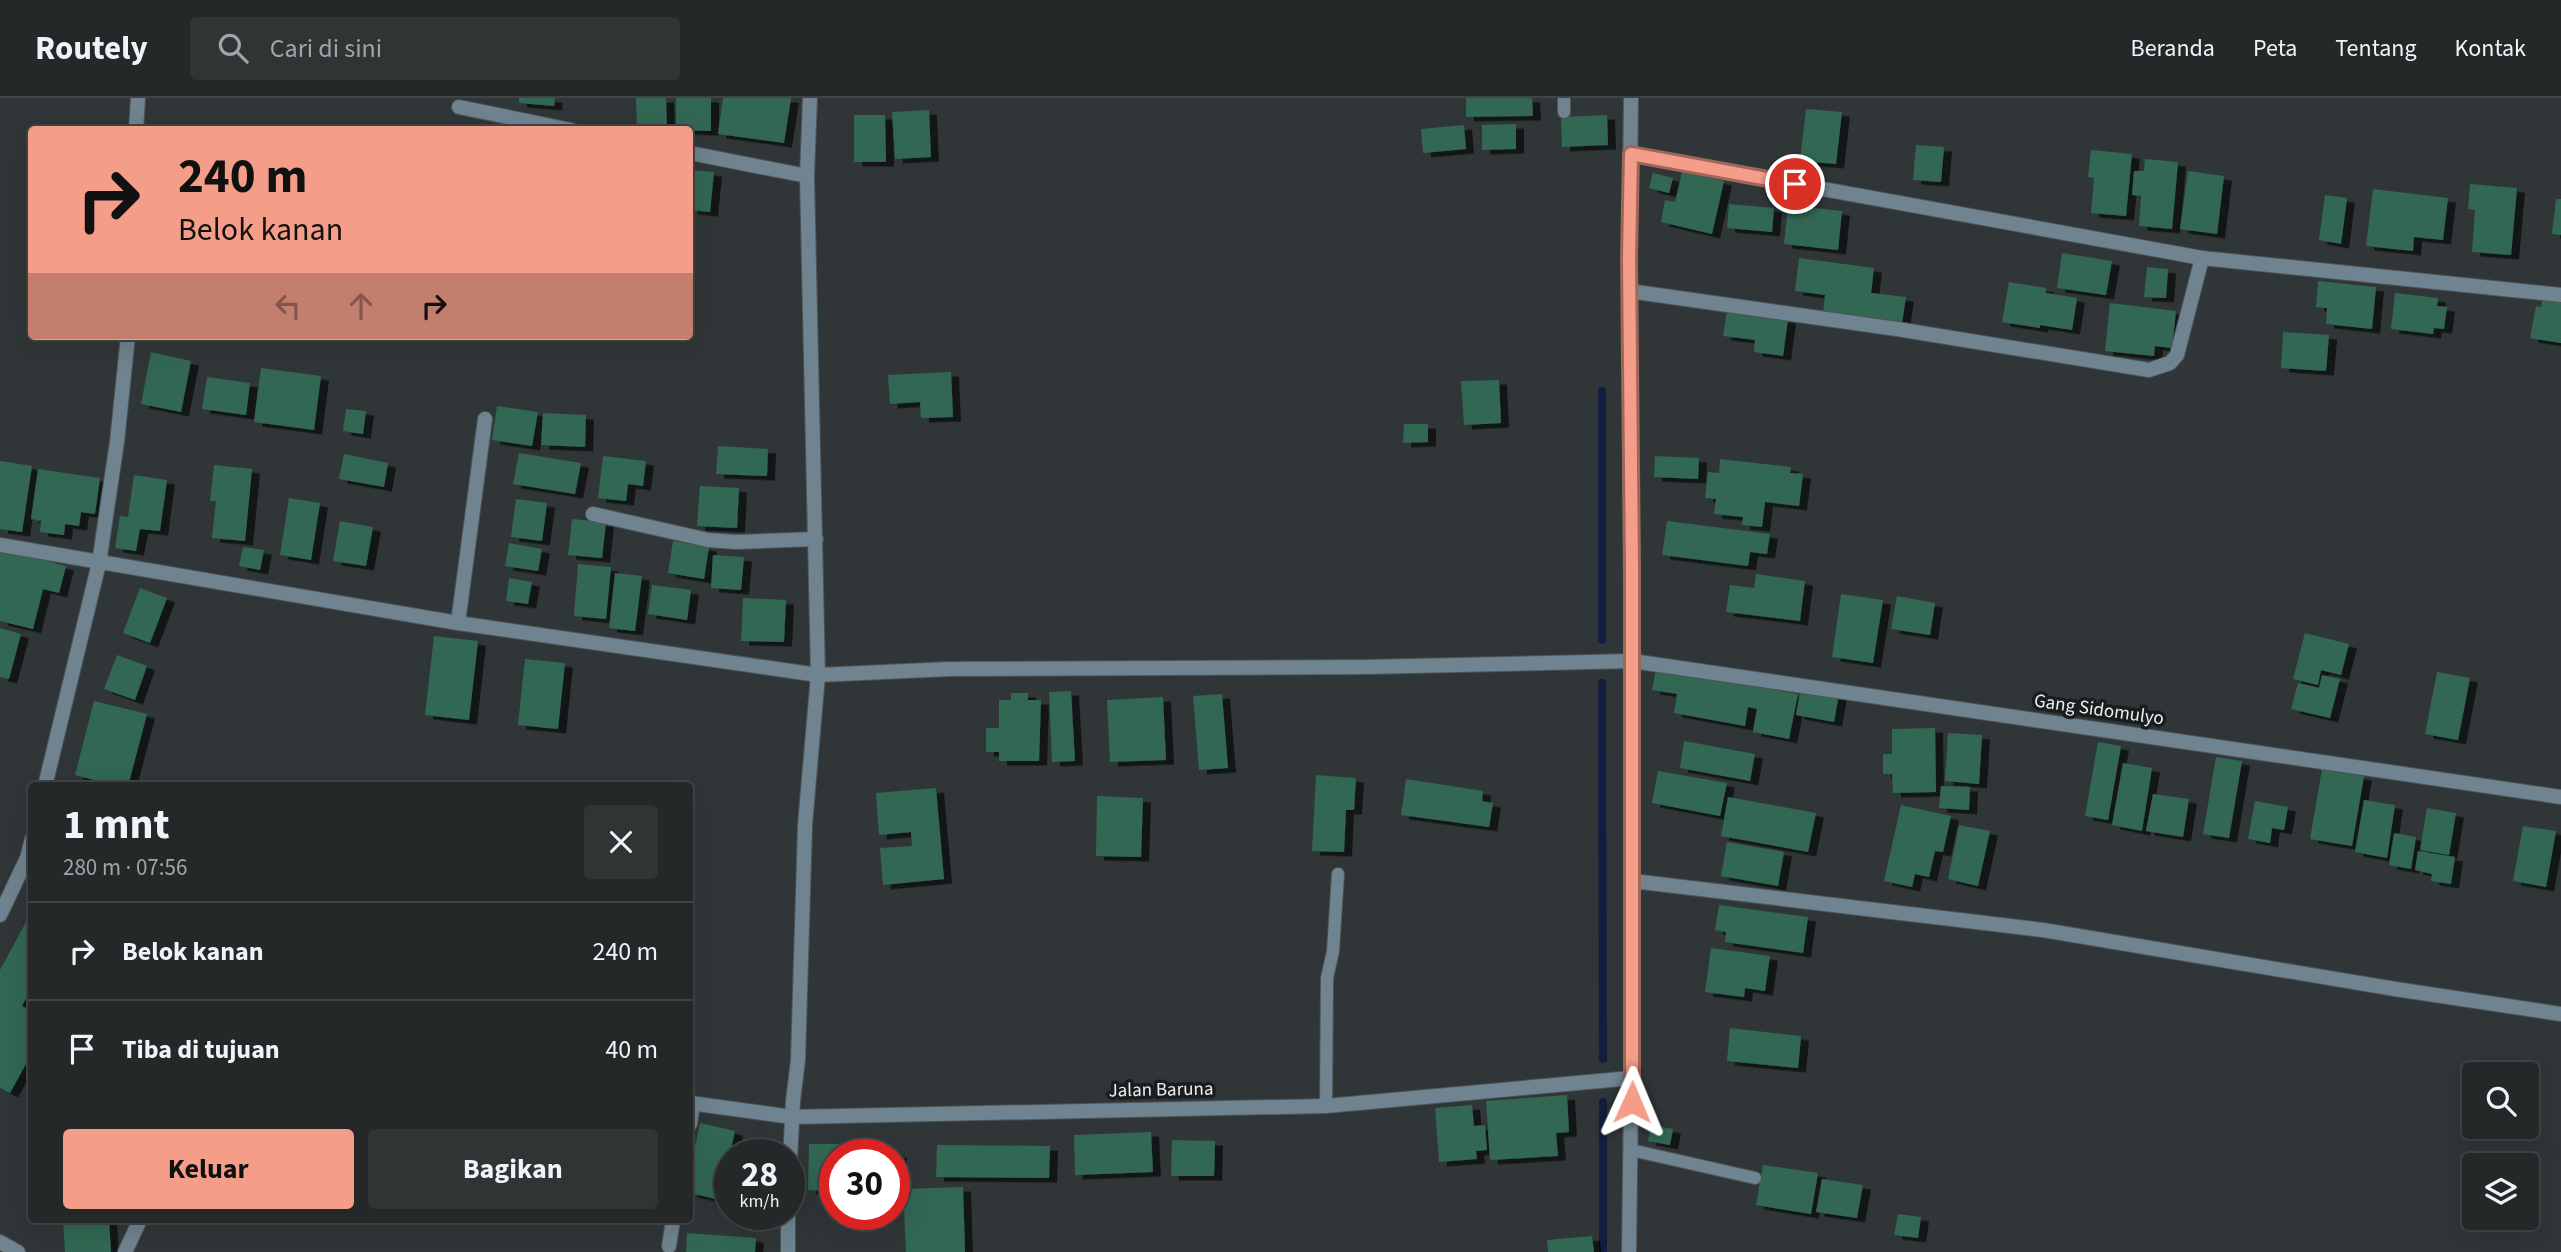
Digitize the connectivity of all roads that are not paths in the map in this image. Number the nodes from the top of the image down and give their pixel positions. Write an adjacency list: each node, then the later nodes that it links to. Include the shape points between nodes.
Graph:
1 (138, 98): 7 (street)
2 (810, 98): 11 (street)
3 (1564, 98): 6 (lane)
4 (1631, 98): 10 (street)
5 (460, 107): 8 (street)
6 (1564, 112)
7 (136, 126)
8 (552, 126)
9 (693, 154): 11 (street)
10 (1631, 154): 12 (street); 13 (street)
11 (807, 176): 18 (street)
12 (2202, 258): 13 (street, via 2177,355 2170,363 2150,370); 14 (street)
13 (1629, 290): 22 (street)
14 (2561, 295)
15 (128, 340): 20 (street)
16 (485, 419): 21 (street)
17 (593, 514): 18 (street, via 708,540)
18 (816, 538): 23 (street)
19 (0, 545): 20 (street, Gang Sidomulyo)
20 (99, 562): 21 (street, Gang Sidomulyo); 24 (street)
21 (458, 623): 23 (street, Gang Sidomulyo)
22 (1632, 660): 23 (street, Gang Sidomulyo, via 950,669); 25 (street, Gang Sidomulyo); 28 (street)
23 (818, 675): 34 (street, via 805,825)
24 (46, 782)
25 (2561, 797)
26 (28, 861): 29 (street)
27 (1338, 874): 33 (lane, via 1334,951 1327,986)
28 (1633, 881): 30 (street, via 2042,930); 31 (street)
29 (0, 915)
30 (2561, 1014)
31 (1632, 1078): 33 (street, Jalan Baruna); 36 (street)
32 (693, 1103): 34 (street, Jalan Baruna)
33 (1326, 1106): 34 (street, Jalan Baruna)
34 (792, 1117): 35 (street)
35 (791, 1139)
36 (1631, 1150): 37 (lane); 46 (street)
37 (1755, 1178)
38 (139, 1223): 44 (street)
39 (673, 1223): 42 (street)
40 (788, 1230): 45 (street)
41 (0, 1242): 43 (street)
42 (669, 1246)
43 (18, 1252)
44 (125, 1252)
45 (788, 1252)
46 (1629, 1252)

